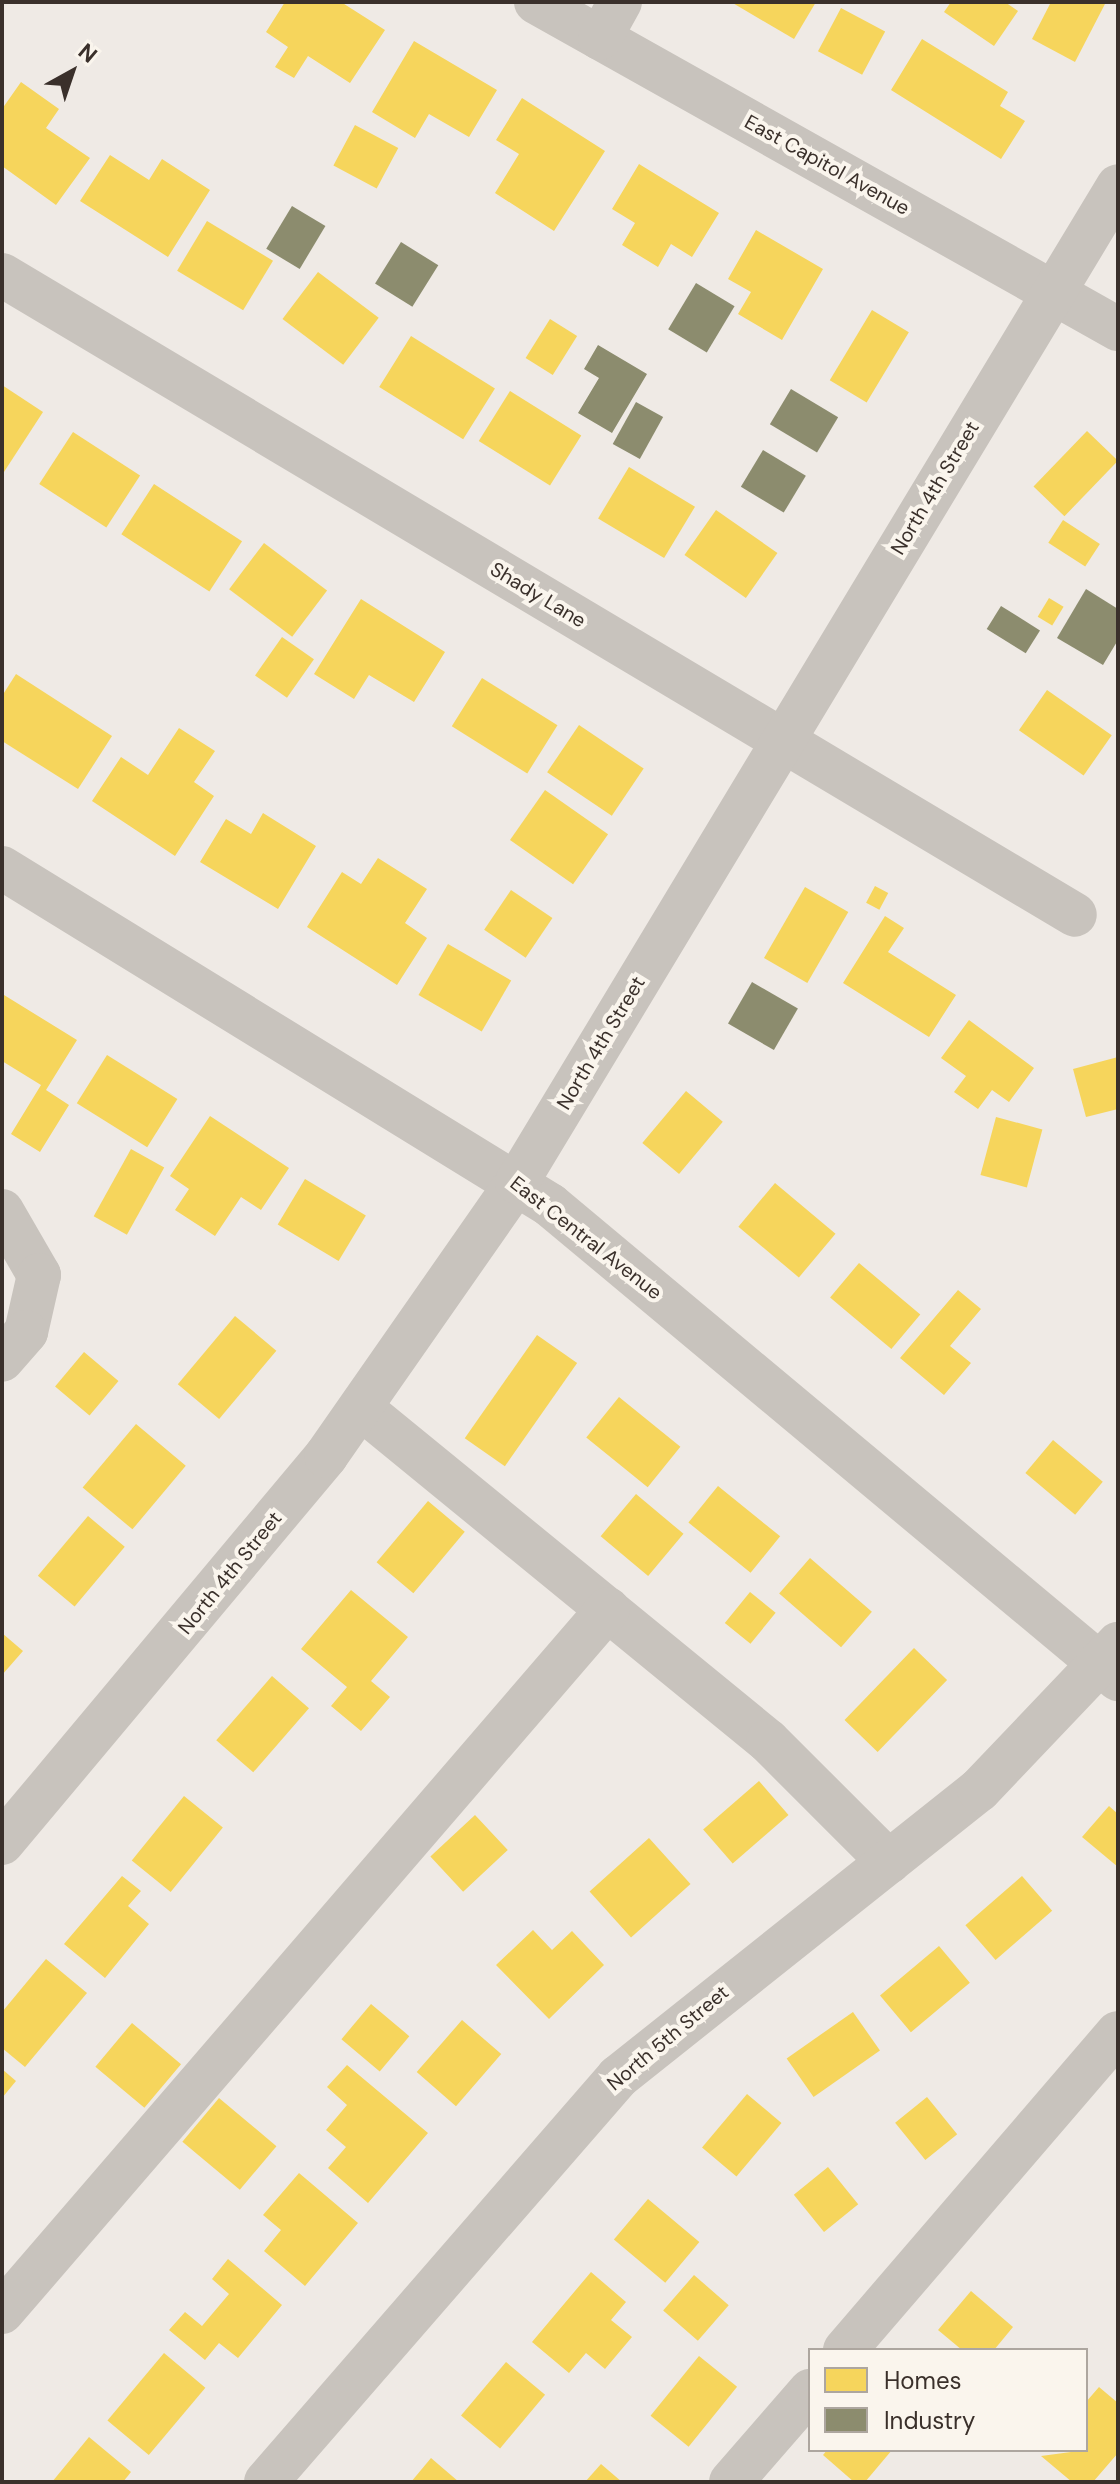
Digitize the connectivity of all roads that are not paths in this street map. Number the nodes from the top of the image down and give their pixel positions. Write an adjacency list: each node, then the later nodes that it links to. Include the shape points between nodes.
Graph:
1 (536, 2): 2 (street, East Capitol Avenue)
2 (610, 20): 5 (street, East Capitol Avenue)
3 (1118, 186): 5 (street, North 4th Street)
4 (2, 275): 7 (street, Shady Lane)
5 (1053, 292): 6 (street, East Capitol Avenue); 7 (street, North 4th Street)
6 (1118, 329)
7 (783, 741): 9 (street, Shady Lane); 10 (street, North 4th Street)
8 (2, 868): 10 (street, East Central Avenue)
9 (1075, 915)
10 (517, 1182): 13 (street, North 4th Street); 15 (street, East Central Avenue)
11 (2, 1211): 12 (street, via 39,1275 26,1332)
12 (2, 1360)
13 (362, 1409): 14 (street); 16 (street, North 4th Street)
14 (608, 1609): 17 (street, via 805,1774); 19 (street)
15 (1112, 1662): 17 (street, North 5th Street, via 1020,1753)
16 (2, 1843)
17 (889, 1862): 22 (street, North 5th Street, via 618,2077)
18 (1118, 2033): 20 (street)
19 (2, 2312)
20 (847, 2348)
21 (808, 2393): 23 (street)
22 (266, 2482)
23 (731, 2482)

